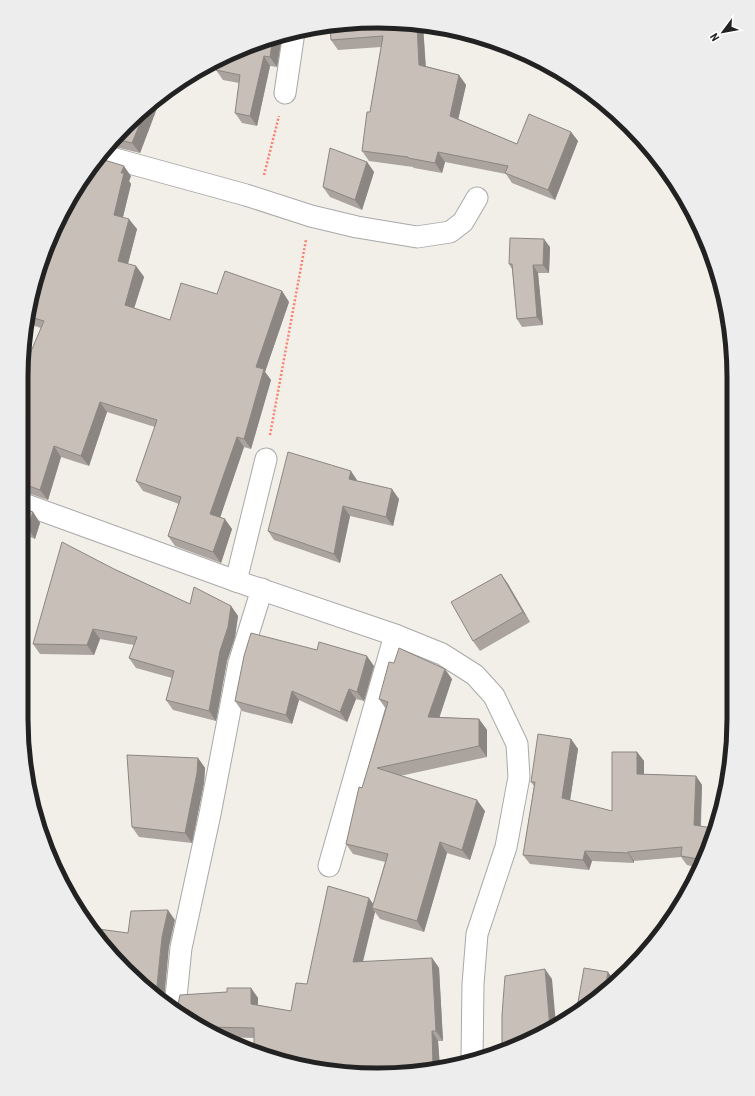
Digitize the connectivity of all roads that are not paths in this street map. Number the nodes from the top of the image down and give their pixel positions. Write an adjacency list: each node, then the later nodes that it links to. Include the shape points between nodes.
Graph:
1 (293, 39): 2 (street)
2 (285, 93)
3 (107, 157): 4 (street, via 311,216 417,237 450,232 463,222)
4 (478, 198)
5 (266, 459): 7 (street)
6 (28, 506): 7 (street)
7 (236, 581): 8 (street)
8 (262, 589): 9 (street); 11 (street, via 239,663 181,948)
9 (394, 635): 10 (street); 12 (street, via 442,654 475,675 494,696 517,744 520,777 506,846 477,934)
10 (329, 866)
11 (175, 1003)
12 (472, 1055)

